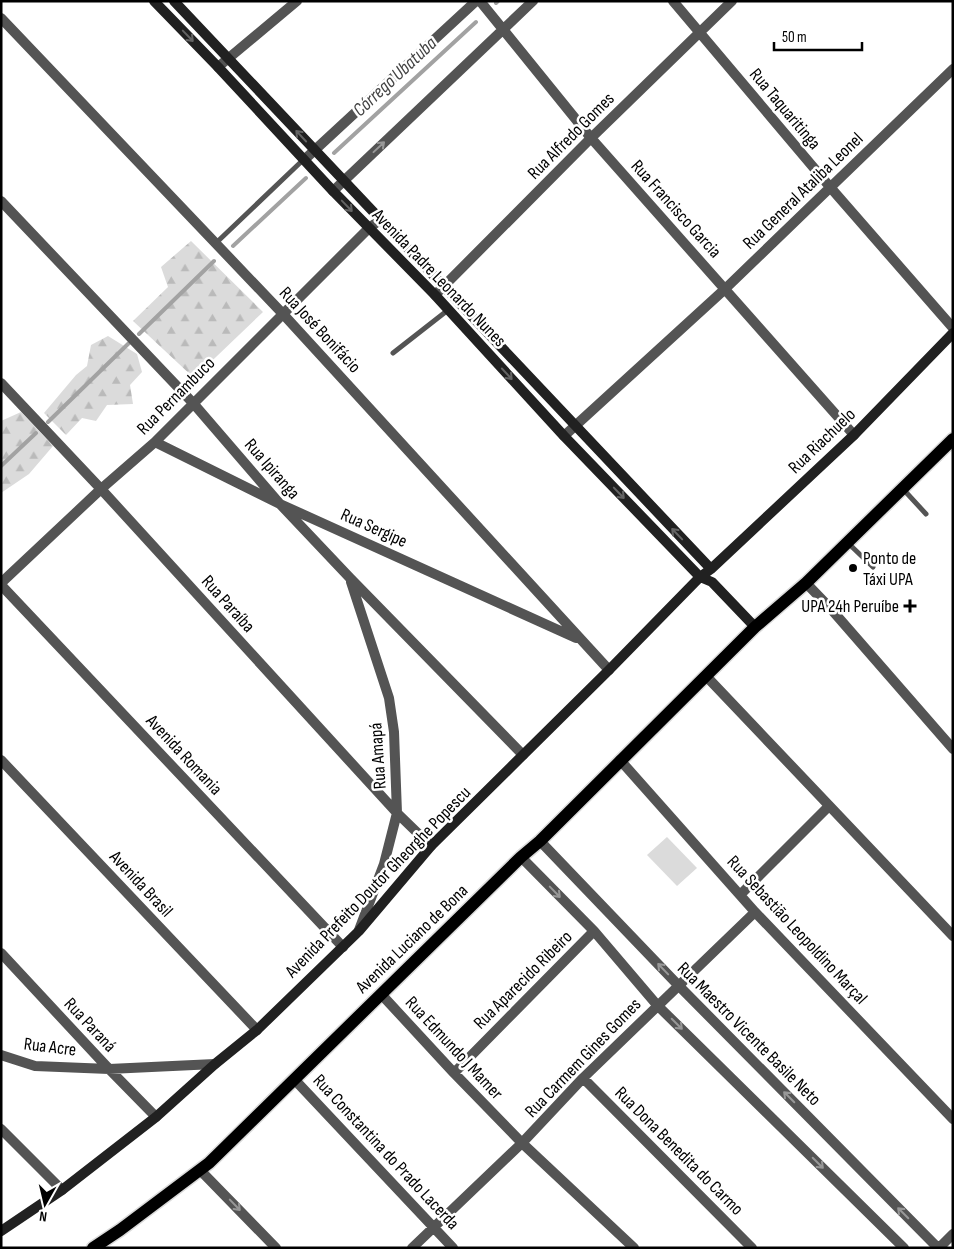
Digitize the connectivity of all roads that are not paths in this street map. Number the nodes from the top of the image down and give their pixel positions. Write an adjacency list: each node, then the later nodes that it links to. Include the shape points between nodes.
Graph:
1 (154, 1): 13 (street, Avenida Padre Leonardo Nunes, one-way to 13)
2 (174, 1): 12 (street, Avenida Padre Leonardo Nunes)
3 (297, 1): 12 (street)
4 (476, 1): 16 (street)
5 (480, 1): 10 (street, Rua Francisco Garcia)
6 (533, 1): 10 (street)
7 (673, 1): 11 (street, Rua Taquaritinga)
8 (732, 1): 11 (street, Rua Alfredo Gomes)
9 (1, 18): 24 (street, Rua José Bonifácio)
10 (504, 29): 15 (street, Rua Francisco Garcia); 18 (street, one-way to 10)
11 (699, 32): 15 (street, Rua Alfredo Gomes); 19 (street, Rua Taquaritinga)
12 (228, 58): 13 (street); 16 (street, Avenida Padre Leonardo Nunes, one-way to 12)
13 (218, 67): 17 (street, Avenida Padre Leonardo Nunes)
14 (953, 68): 19 (street, Rua General Ataliba Leonel)
15 (591, 138): 25 (street, Rua Alfredo Gomes); 26 (street, Rua Francisco Garcia)
16 (314, 150): 17 (street); 18 (street, Avenida Padre Leonardo Nunes)
17 (304, 160): 20 (street, Avenida Padre Leonardo Nunes); 24 (lane)
18 (344, 181): 20 (street); 22 (street, Avenida Padre Leonardo Nunes)
19 (830, 187): 26 (street, Rua General Ataliba Leonel); 30 (street, Rua Taquaritinga)
20 (333, 191): 23 (street, Avenida Padre Leonardo Nunes, one-way to 23)
21 (1, 200): 34 (street, Rua Ipiranga)
22 (380, 220): 23 (street, Rua Pernambuco); 25 (street, Avenida Padre Leonardo Nunes)
23 (369, 228): 27 (street, Avenida Padre Leonardo Nunes); 29 (street, Rua Pernambuco)
24 (216, 243): 29 (street, Rua José Bonifácio)
25 (444, 287): 27 (street, Rua Alfredo Gomes); 35 (street, Avenida Padre Leonardo Nunes)
26 (725, 289): 35 (street, Rua General Ataliba Leonel); 36 (street, Rua Francisco Garcia)
27 (435, 296): 28 (street, Avenida Padre Leonardo Nunes)
28 (448, 310): 32 (lane); 37 (street, Avenida Padre Leonardo Nunes, one-way to 37)
29 (283, 314): 34 (street, Rua Pernambuco); 53 (street, Rua José Bonifácio)
30 (953, 328)
31 (953, 333): 36 (street, Rua Riachuelo)
32 (393, 353)
33 (1, 384): 41 (street, Rua Paraíba)
34 (192, 403): 39 (street, Rua Pernambuco); 42 (street, Rua Ipiranga)
35 (575, 425): 37 (street, Rua General Ataliba Leonel); 46 (street, Avenida Padre Leonardo Nunes, one-way to 35)
36 (854, 435): 46 (street, Rua Riachuelo)
37 (564, 436): 48 (street, Avenida Padre Leonardo Nunes, one-way to 48)
38 (953, 439): 40 (main road, Avenida Luciano de Bona)
39 (155, 442): 41 (street, Rua Pernambuco); 42 (street, Rua Sergipe)
40 (902, 488): 43 (lane); 44 (main road, Avenida Luciano de Bona)
41 (100, 489): 51 (street, Rua Pernambuco); 61 (street, Rua Paraíba)
42 (280, 504): 47 (street, Rua Ipiranga); 53 (street, Rua Sergipe)
43 (926, 514)
44 (848, 542): 45 (lane); 50 (main road, Avenida Luciano de Bona)
45 (873, 567)
46 (711, 569): 48 (street, Avenida Prefeito Doutor Gheorghe Popescu); 49 (street)
47 (350, 578): 57 (street, Rua Ipiranga); 61 (street, Rua Amapá, via 389,698 394,732)
48 (700, 578): 49 (street); 54 (street, Avenida Prefeito Doutor Gheorghe Popescu)
49 (712, 582): 52 (street)
50 (806, 583): 52 (main road, Avenida Luciano de Bona); 56 (street)
51 (1, 584): 70 (street, Avenida Romania)
52 (755, 627): 55 (main road, Avenida Luciano de Bona)
53 (582, 640): 54 (street, Rua José Bonifácio)
54 (609, 670): 57 (street, Avenida Prefeito Doutor Gheorghe Popescu)
55 (706, 676): 59 (main road, Avenida Luciano de Bona); 60 (street)
56 (953, 749)
57 (523, 756): 63 (street, Avenida Prefeito Doutor Gheorghe Popescu)
58 (1, 760): 75 (street, Avenida Brasil)
59 (620, 760): 62 (main road, Avenida Luciano de Bona); 65 (street, Rua Sebastião Leopoldino Marçal)
60 (829, 806): 65 (street); 69 (street)
61 (397, 813): 63 (street, Rua Paraíba); 67 (street, Rua Amapá, via 384,864)
62 (540, 840): 64 (main road, Avenida Luciano de Bona); 72 (street, Rua Maestro Vicente Basile Neto, one-way to 62)
63 (431, 846): 67 (street, Avenida Prefeito Doutor Gheorghe Popescu)
64 (521, 857): 68 (street, one-way to 68); 73 (main road, Avenida Luciano de Bona)
65 (740, 895): 66 (street, Rua Sebastião Leopoldino Marçal)
66 (755, 912): 72 (street, Rua Carmem Gines Gomes); 83 (street, Rua Sebastião Leopoldino Marçal)
67 (359, 931): 70 (street, Avenida Prefeito Doutor Gheorghe Popescu)
68 (594, 931): 74 (street); 79 (street, Rua Aparecido Ribeiro)
69 (953, 936)
70 (342, 947): 75 (street, Avenida Prefeito Doutor Gheorghe Popescu)
71 (1, 953): 78 (street, Rua Paraná)
72 (678, 985): 74 (street, Rua Carmem Gines Gomes); 98 (street, Rua Maestro Vicente Basile Neto, one-way to 72)
73 (381, 994): 79 (street, Rua Edmundo J Mamer); 81 (main road, Avenida Luciano de Bona)
74 (657, 1005): 80 (street, Rua Carmem Gines Gomes); 97 (street, one-way to 97)
75 (257, 1030): 77 (street, Avenida Prefeito Doutor Gheorghe Popescu)
76 (1, 1056): 78 (street, Rua Acre, via 35,1066)
77 (215, 1064): 78 (street, Rua Acre); 82 (street, Avenida Prefeito Doutor Gheorghe Popescu)
78 (109, 1069): 82 (street, Rua Paraná)
79 (454, 1073): 85 (street, Rua Edmundo J Mamer)
80 (583, 1078): 85 (street, Rua Carmem Gines Gomes); 96 (street, Rua Dona Benedita do Carmo)
81 (294, 1079): 86 (main road, Avenida Luciano de Bona); 88 (street, Rua Constantina do Prado Lacerda)
82 (156, 1117): 87 (street, Avenida Prefeito Doutor Gheorghe Popescu)
83 (953, 1119)
84 (1, 1129): 87 (street)
85 (522, 1143): 88 (street, Rua Carmem Gines Gomes); 95 (street, Rua Edmundo J Mamer)
86 (200, 1170): 91 (main road, Avenida Luciano de Bona); 92 (street, one-way to 92)
87 (62, 1190): 89 (street, Avenida Prefeito Doutor Gheorghe Popescu)
88 (434, 1226): 93 (street, Rua Carmem Gines Gomes); 94 (street, Rua Constantina do Prado Lacerda)
89 (1, 1231)
90 (953, 1234): 98 (street)
91 (96, 1247)
92 (276, 1248)
93 (412, 1248)
94 (453, 1248)
95 (634, 1248)
96 (752, 1248)
97 (904, 1248)
98 (938, 1248)

